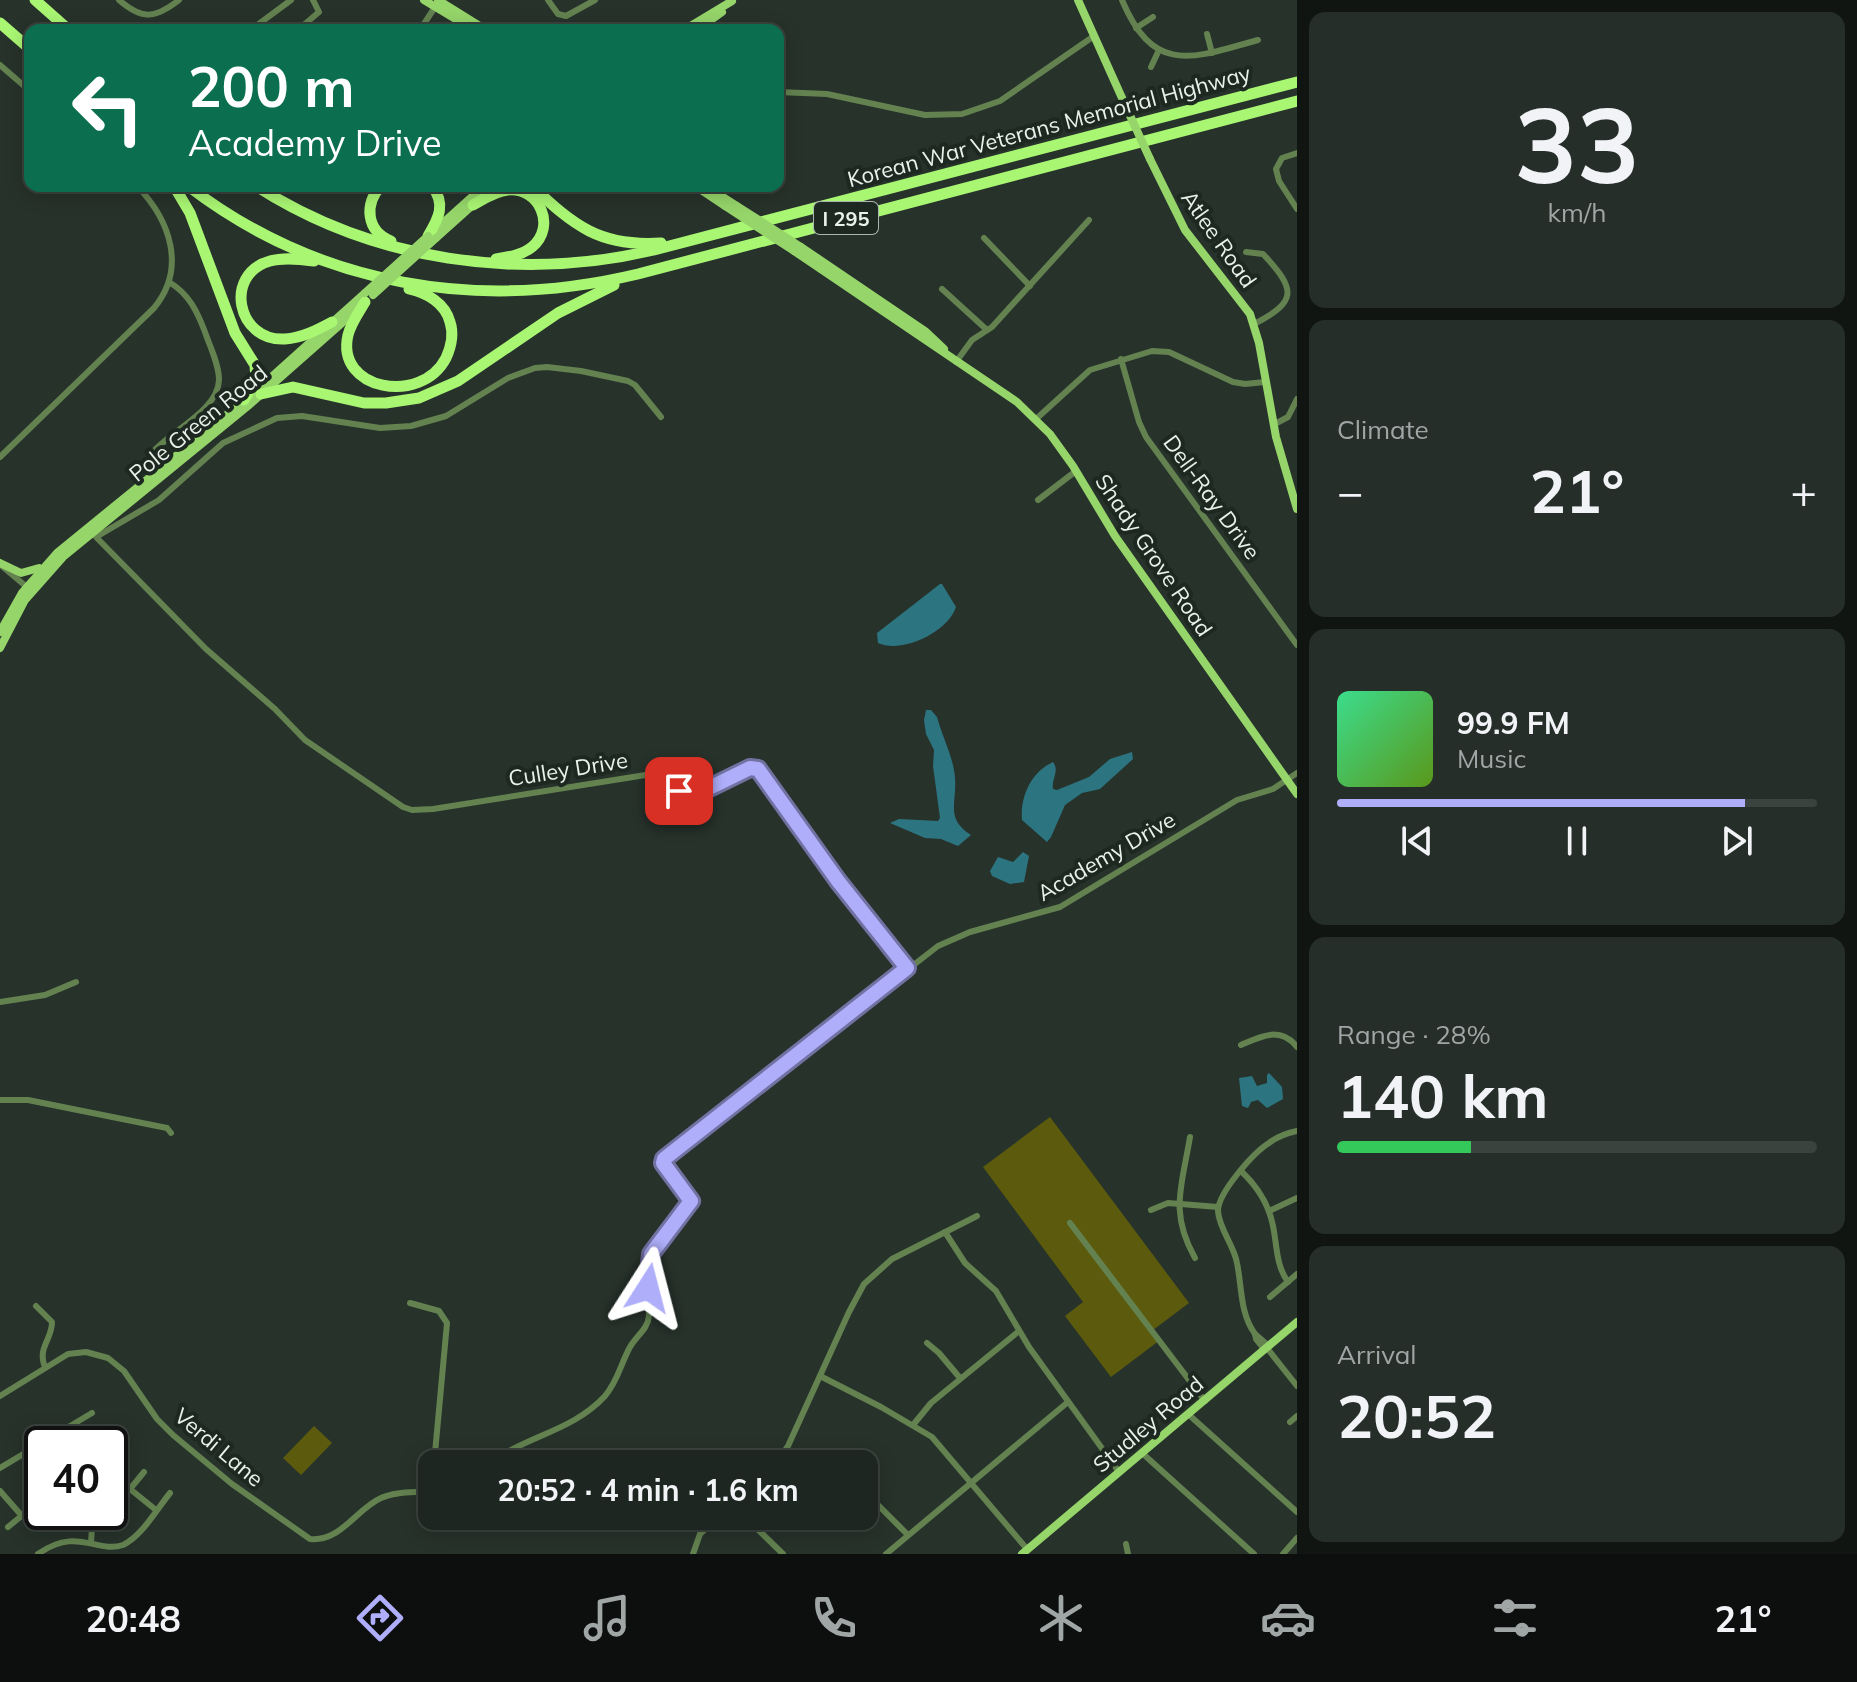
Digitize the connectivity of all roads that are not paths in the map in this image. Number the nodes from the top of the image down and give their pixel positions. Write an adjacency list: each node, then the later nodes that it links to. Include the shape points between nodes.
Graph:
1 (35, 0): 15 (highway)
2 (119, 0): 3 (street, via 145,15 158,14)
3 (179, 0)
4 (291, 0): 16 (street)
5 (313, 0): 17 (street, via 319,12)
6 (424, 0): 12 (main road)
7 (548, 0): 8 (street, via 562,16)
8 (595, 0)
9 (733, 0): 21 (main road); 22 (main road)
10 (1078, 0): 25 (main road, Atlee Road)
11 (1122, 0): 23 (street)
12 (436, 3): 18 (street); 19 (main road); 20 (main road)
13 (1153, 17): 23 (street)
14 (0, 23): 27 (highway)
15 (62, 24)
16 (259, 24)
17 (305, 24)
18 (424, 24)
19 (466, 24)
20 (475, 24)
21 (694, 24)
22 (704, 24)
23 (1136, 28): 28 (street)
24 (1207, 34): 29 (street)
25 (1094, 36): 34 (street, via 1000,101 962,114 925,115 827,94); 68 (main road, Atlee Road, bridge, via 1185,230)
26 (1258, 40): 29 (street)
27 (24, 44)
28 (1159, 50): 29 (street, via 1183,57); 31 (street)
29 (1212, 53)
30 (0, 65): 33 (street)
31 (1151, 67)
32 (1297, 82): 55 (highway, Korean War Veterans Memorial Highway / I 295)
33 (24, 86)
34 (784, 92)
35 (1297, 101): 61 (highway, Korean War Veterans Memorial Highway / I 295)
36 (1297, 153): 51 (street, via 1282,158 1276,169)
37 (142, 192): 63 (street, via 168,231 173,259)
38 (178, 192): 75 (highway, via 235,333 255,365 256,380)
39 (197, 192): 59 (highway, Korean War Veterans Memorial Highway / I 295, via 250,227)
40 (268, 192): 56 (highway, Korean War Veterans Memorial Highway / I 295, via 330,224)
41 (377, 192): 56 (highway, via 371,200 371,221 382,237)
42 (436, 192): 53 (highway, via 441,209)
43 (478, 192): 53 (main road)
44 (487, 192): 50 (main road)
45 (500, 192): 50 (highway)
46 (521, 192): 60 (highway, via 542,211 541,235 528,249 507,258)
47 (539, 192): 55 (highway, via 570,221 602,238)
48 (704, 192): 57 (main road, Shady Grove Road, bridge)
49 (715, 192): 57 (main road, Shady Grove Road, bridge)
50 (473, 205): 53 (main road)
51 (1297, 209)
52 (1089, 220): 64 (street)
53 (432, 237): 66 (main road, Pole Green Road, bridge)
54 (984, 238): 64 (street)
55 (690, 241): 60 (highway, Korean War Veterans Memorial Highway / I 295, via 591,261)
56 (405, 249): 60 (highway, Korean War Veterans Memorial Highway / I 295)
57 (798, 249): 71 (main road, Shady Grove Road, via 925,331)
58 (1246, 252): 68 (street, via 1263,254 1288,290 1281,310)
59 (328, 262): 62 (highway, Korean War Veterans Memorial Highway / I 295); 67 (highway, via 266,262 245,280 240,301 250,327 271,338 298,337)
60 (477, 262)
61 (643, 272): 62 (highway, Korean War Veterans Memorial Highway / I 295, via 513,292); 73 (highway, via 571,305 458,381 419,398 364,403 293,387)
62 (390, 281): 66 (highway, via 431,297 449,317 450,347 433,374 396,387 359,372 347,342)
63 (169, 282): 79 (street, via 154,308); 81 (street, via 196,309 218,375 217,391 152,453)
64 (1030, 286): 69 (street)
65 (942, 289): 69 (street)
66 (368, 296): 67 (main road, Pole Green Road); 73 (main road, Pole Green Road)
67 (332, 322): 75 (main road, Pole Green Road)
68 (1254, 324): 72 (main road, Atlee Road)
69 (987, 330): 71 (street)
70 (1121, 359): 72 (street, via 1164,351 1233,382); 77 (street, via 1084,374); 89 (street, Dell-Ray Drive, via 1146,437)
71 (956, 362): 77 (main road, Shady Grove Road)
72 (1265, 382): 78 (main road, Atlee Road)
73 (261, 394): 81 (main road, Pole Green Road)
74 (1297, 399): 78 (street, via 1288,417)
75 (244, 400): 81 (main road, Pole Green Road)
76 (661, 417): 82 (street, via 623,378 535,368 446,416 420,424 386,429 302,416 270,420 223,443)
77 (1036, 419): 80 (main road, Shady Grove Road)
78 (1273, 425): 84 (main road, Atlee Road)
79 (0, 457)
80 (1076, 471): 83 (street); 92 (main road, Shady Grove Road, via 1110,528)
81 (156, 474): 82 (street); 85 (main road, Pole Green Road); 87 (main road, Pole Green Road)
82 (168, 493): 94 (street, Culley Drive, via 96,537 305,740 403,807 416,810 658,773 683,795 693,796 756,767)
83 (1038, 500)
84 (1297, 509)
85 (49, 560): 86 (main road, via 25,573); 87 (main road, Pole Green Road)
86 (0, 564): 87 (street)
87 (29, 589): 88 (main road, Pole Green Road); 90 (main road, Pole Green Road)
88 (0, 632)
89 (1297, 645)
90 (0, 648)
91 (1297, 773): 92 (street, Academy Drive)
92 (1288, 781): 93 (main road, Shady Grove Road); 94 (street, Academy Drive, via 1237,800 1064,905 957,937)
93 (1297, 794)
94 (907, 968): 137 (street, Academy Drive, via 664,1159 691,1201 651,1254 648,1322 609,1391 596,1404 556,1432)
95 (76, 982): 96 (street, via 42,996)
96 (0, 1002)
97 (1241, 1045): 98 (street, via 1271,1033)
98 (1297, 1047)
99 (0, 1100): 101 (street, via 66,1107)
100 (1297, 1131): 103 (street, via 1269,1142)
101 (171, 1133)
102 (1190, 1137): 105 (street)
103 (1241, 1171): 106 (street); 108 (street)
104 (1297, 1198): 108 (street)
105 (1180, 1203): 106 (street); 107 (street); 112 (street, via 1180,1226)
106 (1218, 1207): 121 (street, via 1237,1259 1245,1316)
107 (1151, 1210)
108 (1269, 1211): 114 (street, via 1280,1268)
109 (977, 1216): 111 (street)
110 (1070, 1223): 127 (street)
111 (945, 1232): 119 (street, via 965,1263 996,1291); 123 (street, via 885,1264 864,1284)
112 (1195, 1258)
113 (1297, 1274): 114 (street)
114 (1288, 1282): 115 (street)
115 (1270, 1297)
116 (410, 1303): 136 (street, via 439,1311 447,1323)
117 (36, 1306): 122 (street, via 52,1322 41,1350)
118 (1297, 1322): 121 (main road, Studley Road)
119 (1019, 1331): 124 (street); 128 (street)
120 (927, 1343): 124 (street)
121 (1267, 1348): 125 (street); 127 (main road, Studley Road)
122 (45, 1367): 126 (street, Verdi Lane); 147 (street, Verdi Lane, via 79,1352 112,1361 173,1435 310,1539 335,1533 387,1496)
123 (820, 1376): 134 (street); 138 (street)
124 (960, 1378): 134 (street)
125 (1297, 1386)
126 (0, 1396)
127 (1205, 1401): 130 (main road, Studley Road)
128 (1068, 1402): 142 (street); 143 (street)
129 (92, 1413): 133 (street)
130 (1188, 1414): 139 (main road, Studley Road); 150 (street)
131 (1297, 1416): 132 (street)
132 (1290, 1422)
133 (76, 1423): 135 (street); 140 (street)
134 (913, 1425): 143 (street, via 932,1437)
135 (78, 1426)
136 (435, 1450)
137 (514, 1450)
138 (785, 1450)
139 (1142, 1453): 142 (main road, Studley Road); 166 (street)
140 (0, 1468)
141 (144, 1472): 144 (street)
142 (1119, 1472): 160 (main road, Studley Road)
143 (971, 1483): 156 (street); 160 (street)
144 (130, 1489): 149 (street)
145 (0, 1491): 151 (street)
146 (170, 1493): 149 (street)
147 (418, 1493)
148 (878, 1505): 156 (street)
149 (156, 1510): 158 (street, via 127,1543)
150 (1297, 1512)
151 (22, 1516): 152 (street)
152 (8, 1527)
153 (92, 1530): 158 (street)
154 (704, 1530): 162 (street)
155 (758, 1530): 163 (street)
156 (908, 1535): 164 (street)
157 (1297, 1538): 167 (street)
158 (91, 1543): 161 (street, via 64,1542)
159 (1126, 1544): 165 (street)
160 (1024, 1552)
161 (38, 1554)
162 (693, 1554)
163 (783, 1554)
164 (886, 1554)
165 (1128, 1554)
166 (1254, 1554)
167 (1283, 1554)

